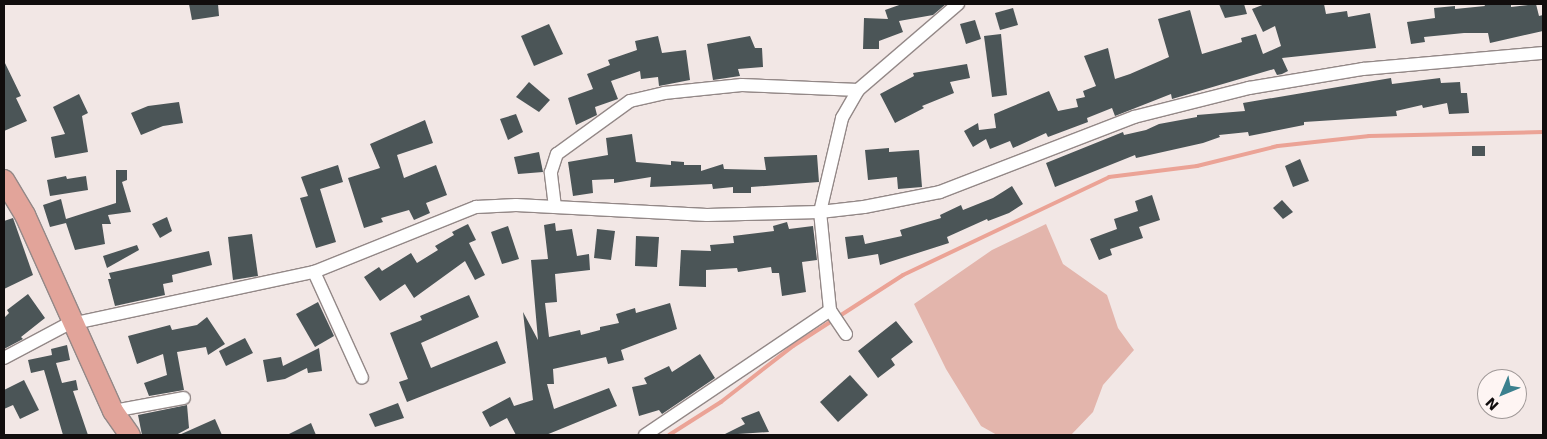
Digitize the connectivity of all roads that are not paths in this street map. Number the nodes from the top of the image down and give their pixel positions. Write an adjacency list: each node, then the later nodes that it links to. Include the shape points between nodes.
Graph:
1 (958, 4): 3 (street)
2 (1543, 53): 6 (street, via 1363,69 1249,88 1134,117 940,192)
3 (858, 90): 5 (street, via 742,85 664,93 630,101 557,154 551,172); 6 (street, via 842,118)
4 (4, 180): 9 (main road, via 25,214)
5 (555, 207): 6 (street, via 698,215); 7 (street, via 516,205 465,209)
6 (820, 212): 8 (street)
7 (314, 272): 9 (street); 12 (street)
8 (832, 313): 10 (street); 15 (street)
9 (72, 323): 11 (street); 14 (main road)
10 (844, 331)
11 (4, 358)
12 (362, 378)
13 (184, 398): 14 (street)
14 (113, 411): 16 (main road)
15 (664, 430): 17 (street)
16 (130, 435)
17 (645, 435)

